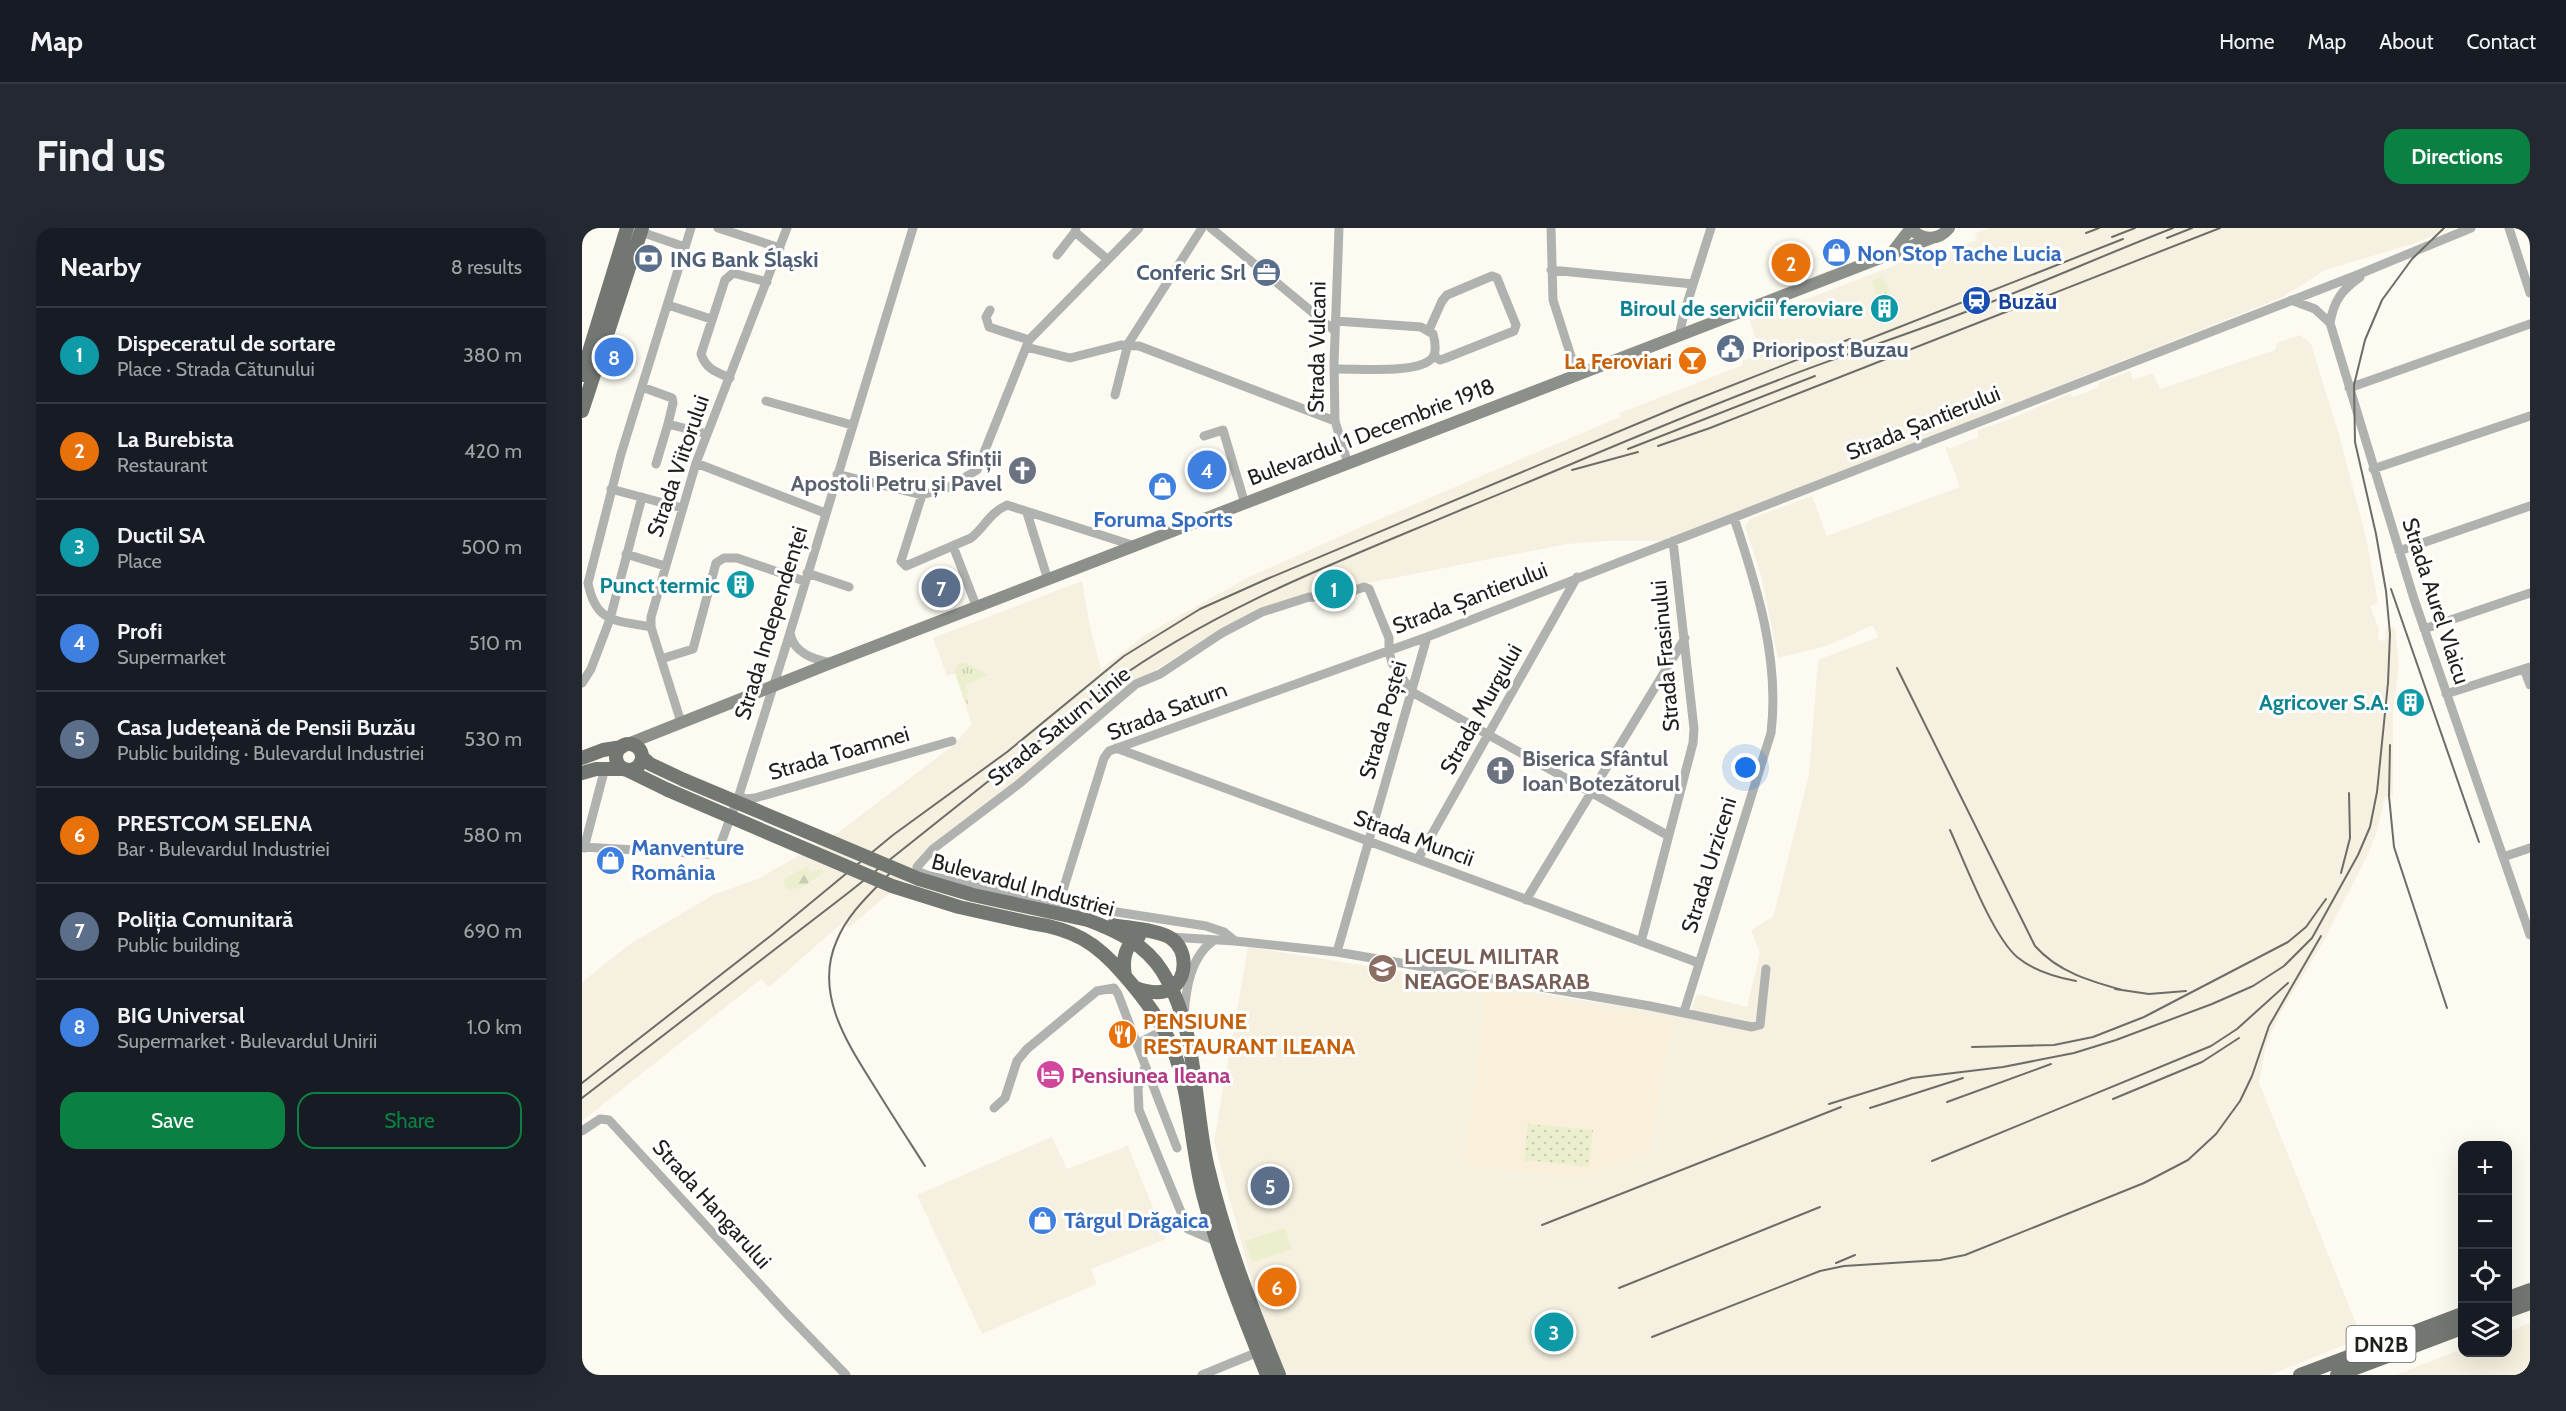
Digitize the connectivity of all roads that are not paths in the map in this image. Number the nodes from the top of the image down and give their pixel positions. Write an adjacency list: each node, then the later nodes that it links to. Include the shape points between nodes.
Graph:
1 (627, 228): 43 (main road)
2 (691, 228): 20 (street)
3 (718, 228): 21 (street)
4 (787, 228): 21 (street, Strada Viitorului)
5 (913, 228): 54 (street, Strada Independenței)
6 (1139, 228): 24 (street)
7 (1202, 228): 40 (street)
8 (1211, 228): 36 (street)
9 (1340, 228): 36 (street, Strada Vulcani)
10 (1551, 228): 25 (street)
11 (1711, 228): 28 (street)
12 (1911, 228): 19 (main road, via 1920,236); 23 (main road)
13 (1957, 228): 18 (main road, Bulevardul 1 Decembrie 1918)
14 (2471, 228): 26 (street, Strada Șantierului)
15 (2509, 228): 29 (street)
16 (642, 230): 20 (street); 50 (main road)
17 (1076, 230): 22 (street); 24 (street)
18 (1947, 230): 19 (main road, Bulevardul 1 Decembrie 1918)
19 (1932, 238): 23 (main road, Bulevardul 1 Decembrie 1918)
20 (685, 247): 31 (street)
21 (780, 248): 27 (street, Strada Viitorului)
22 (1057, 255)
23 (1890, 255): 38 (main road, Bulevardul 1 Decembrie 1918)
24 (1107, 259): 39 (street)
25 (1551, 270): 28 (street); 44 (street, via 1555,308)
26 (2369, 270): 30 (street, Strada Șantierului); 34 (street, via 2339,294)
27 (767, 282): 33 (street, via 739,273 728,276); 45 (street, Strada Viitorului)
28 (1693, 284): 38 (street)
29 (2530, 293)
30 (2289, 300): 34 (street, via 2310,306); 70 (street, Strada Șantierului)
31 (668, 304): 33 (street); 46 (street)
32 (990, 310): 39 (street, via 986,317 989,327)
33 (711, 319): 45 (street, via 701,354 704,364)
34 (2330, 323): 47 (street, Strada Aurel Vlaicu)
35 (2530, 324): 47 (street)
36 (1335, 326): 37 (street, via 1401,324); 42 (street, Strada Vulcani)
37 (1429, 330): 41 (street, via 1435,341); 41 (street, via 1447,295 1492,276 1497,278 1516,325 1514,331 1446,358)
38 (1679, 336): 44 (main road, Bulevardul 1 Decembrie 1918)
39 (1028, 344): 40 (street, via 1070,358); 63 (street, via 977,470 963,481)
40 (1128, 344): 48 (street); 52 (street)
41 (1434, 356): 42 (street, via 1412,368)
42 (1334, 369): 52 (street, Strada Vulcani)
43 (582, 375)
44 (1577, 375): 59 (main road, Bulevardul 1 Decembrie 1918)
45 (730, 378): 55 (street, Strada Viitorului)
46 (642, 387): 53 (street, via 672,398); 62 (street)
47 (2349, 388): 60 (street, Strada Aurel Vlaicu)
48 (1115, 395)
49 (766, 402): 54 (street)
50 (582, 411)
51 (2530, 416): 60 (street)
52 (1335, 421): 59 (street, Strada Vulcani)
53 (668, 424): 55 (street); 57 (street)
54 (852, 425): 61 (street, Strada Independenței)
55 (707, 434): 58 (street, Strada Viitorului)
56 (1204, 436): 65 (street, via 1223,430)
57 (656, 464)
58 (696, 464): 67 (street, Strada Viitorului); 68 (street)
59 (1348, 464): 65 (main road, Bulevardul 1 Decembrie 1918)
60 (2373, 469): 74 (street, Strada Aurel Vlaicu)
61 (837, 474): 63 (street); 68 (street, Strada Independenței)
62 (611, 489): 64 (street); 83 (street, via 588,583 596,610)
63 (922, 495): 72 (street, via 901,561 910,566)
64 (642, 497): 67 (street); 75 (street)
65 (1245, 504): 73 (main road, Bulevardul 1 Decembrie 1918)
66 (2530, 506): 74 (street)
67 (682, 508): 76 (street, Strada Viitorului)
68 (825, 513): 77 (street, Strada Independenței)
69 (1027, 513): 72 (street, via 1012,505 993,513 978,532); 73 (street); 79 (street)
70 (1734, 518): 71 (street, Strada Șantierului); 129 (street, Strada Urziceni, via 1764,621 1773,686 1772,722)
71 (1673, 541): 78 (street, Strada Șantierului); 88 (street, Strada Frasinului)
72 (953, 546): 82 (street)
73 (1135, 546): 79 (main road, Bulevardul 1 Decembrie 1918)
74 (2398, 551): 85 (street, Strada Aurel Vlaicu)
75 (626, 554): 76 (street); 83 (street)
76 (665, 566): 84 (street, Strada Viitorului)
77 (806, 577): 80 (street); 86 (street, Strada Independenței); 90 (street, via 724,558 716,563 693,649)
78 (1577, 577): 87 (street, Strada Șantierului); 100 (street, Strada Murgului)
79 (1048, 580): 82 (main road, Bulevardul 1 Decembrie 1918)
80 (849, 588)
81 (2530, 593): 85 (street)
82 (977, 608): 91 (main road, Bulevardul 1 Decembrie 1918)
83 (610, 619): 84 (street); 93 (street)
84 (651, 627): 90 (street)
85 (2424, 629): 97 (street, Strada Aurel Vlaicu)
86 (790, 632): 91 (street, via 801,652); 94 (street, Strada Independenței)
87 (1427, 637): 89 (street, Strada Șantierului); 96 (street, Strada Poștei)
88 (1685, 638): 109 (street); 111 (street, Strada Frasinului, via 1693,743)
89 (1389, 651): 96 (street, via 1393,666); 103 (street, Strada Saturn); 118 (street, Strada Saturn Linie, via 1389,638 1369,589 1364,587 1333,598 1309,597 1262,612 1160,674 1136,684 919,863 919,872 930,876)
90 (661, 659): 98 (street)
91 (831, 663): 94 (main road, Bulevardul 1 Decembrie 1918)
92 (2527, 668): 95 (street); 97 (street)
93 (582, 683)
94 (772, 686): 98 (main road, Bulevardul 1 Decembrie 1918); 110 (street, Strada Independenței)
95 (2530, 686)
96 (1412, 692): 100 (street); 112 (street, Strada Poștei)
97 (2446, 694): 115 (street, Strada Aurel Vlaicu)
98 (681, 722): 99 (main road, Bulevardul 1 Decembrie 1918)
99 (666, 728): 102 (main road, Bulevardul 1 Decembrie 1918); 104 (main road, Bulevardul 1 Decembrie 1918, via 649,743)
100 (1489, 736): 109 (street); 116 (street, Strada Murgului)
101 (952, 741): 110 (street, Strada Toamnei, via 756,798 744,799)
102 (623, 746): 104 (main road, via 634,746); 105 (main road, Bulevardul 1 Decembrie 1918); 107 (main road, via 617,760)
103 (1116, 748): 112 (street, Strada Muncii); 118 (street, Strada Saturn, via 1104,758)
104 (642, 756): 107 (main road, via 636,768); 119 (main road, Bulevardul Industriei, bridge, via 684,780 897,871 973,895)
105 (582, 758)
106 (605, 768): 107 (main road); 108 (main road); 113 (street)
107 (626, 769): 131 (main road, Bulevardul Industriei, bridge, via 892,886 959,907 1078,935)
108 (582, 773)
109 (1592, 792): 111 (street); 117 (street)
110 (739, 795): 113 (street, Strada Independenței, via 719,848 712,854)
111 (1667, 835): 126 (street, Strada Frasinului)
112 (1368, 842): 116 (street, Strada Muncii); 127 (street, Strada Poștei)
113 (583, 848)
114 (2530, 848): 115 (street)
115 (2503, 857): 121 (street, Strada Aurel Vlaicu)
116 (1418, 859): 117 (street, Strada Muncii)
117 (1526, 900): 126 (street, Strada Muncii)
118 (1059, 903): 125 (street, via 1206,926)
119 (1088, 920): 120 (main road); 124 (main road, Bulevardul Industriei)
120 (1150, 933): 122 (main road); 124 (main road)
121 (2530, 935)
122 (1170, 937): 123 (street); 132 (main road, via 1183,955)
123 (1214, 940): 125 (street); 128 (street)
124 (1132, 941): 131 (main road, via 1124,955); 134 (main road, Bulevardul Industriei, via 1161,969)
125 (1235, 941): 127 (street)
126 (1641, 942): 129 (street, Strada Muncii)
127 (1337, 952): 135 (street)
128 (1197, 960): 132 (street); 136 (street, via 1186,986)
129 (1699, 963): 135 (street, Strada Urziceni)
130 (1766, 969): 135 (street, via 1760,1025 1752,1027)
131 (1125, 976): 133 (main road, Bulevardul Industriei)
132 (1180, 976): 134 (main road)
133 (1136, 988): 134 (main road, via 1154,993); 137 (main road, Bulevardul Industriei)
134 (1172, 988): 136 (main road, Bulevardul Industriei)
135 (1684, 1012)
136 (1184, 1024): 150 (main road, Bulevardul Industriei, via 1218,1208)
137 (1164, 1030): 138 (street); 143 (main road, Bulevardul Industriei, via 1179,1067 1196,1168)
138 (1137, 1044): 139 (street); 140 (street, via 1114,988 1097,991 1027,1049 1017,1061 1005,1098)
139 (1145, 1066): 142 (street); 143 (street, via 1138,1088 1139,1110 1172,1192 1188,1228)
140 (994, 1108)
141 (582, 1131): 151 (street, Strada Hangarului, via 600,1119 609,1120)
142 (1177, 1148)
143 (1216, 1241): 150 (main road, Bulevardul Industriei)
144 (2530, 1290): 145 (main road)
145 (2512, 1297)
146 (2530, 1303): 147 (main road)
147 (2512, 1310)
148 (2458, 1316): 155 (main road, DN2B)
149 (2458, 1330): 156 (main road, DN2B)
150 (1263, 1350): 152 (street); 153 (main road, Bulevardul Industriei); 154 (main road, Bulevardul Industriei)
151 (846, 1375)
152 (1202, 1375)
153 (1267, 1375)
154 (1279, 1375)
155 (2300, 1375)
156 (2337, 1375)

